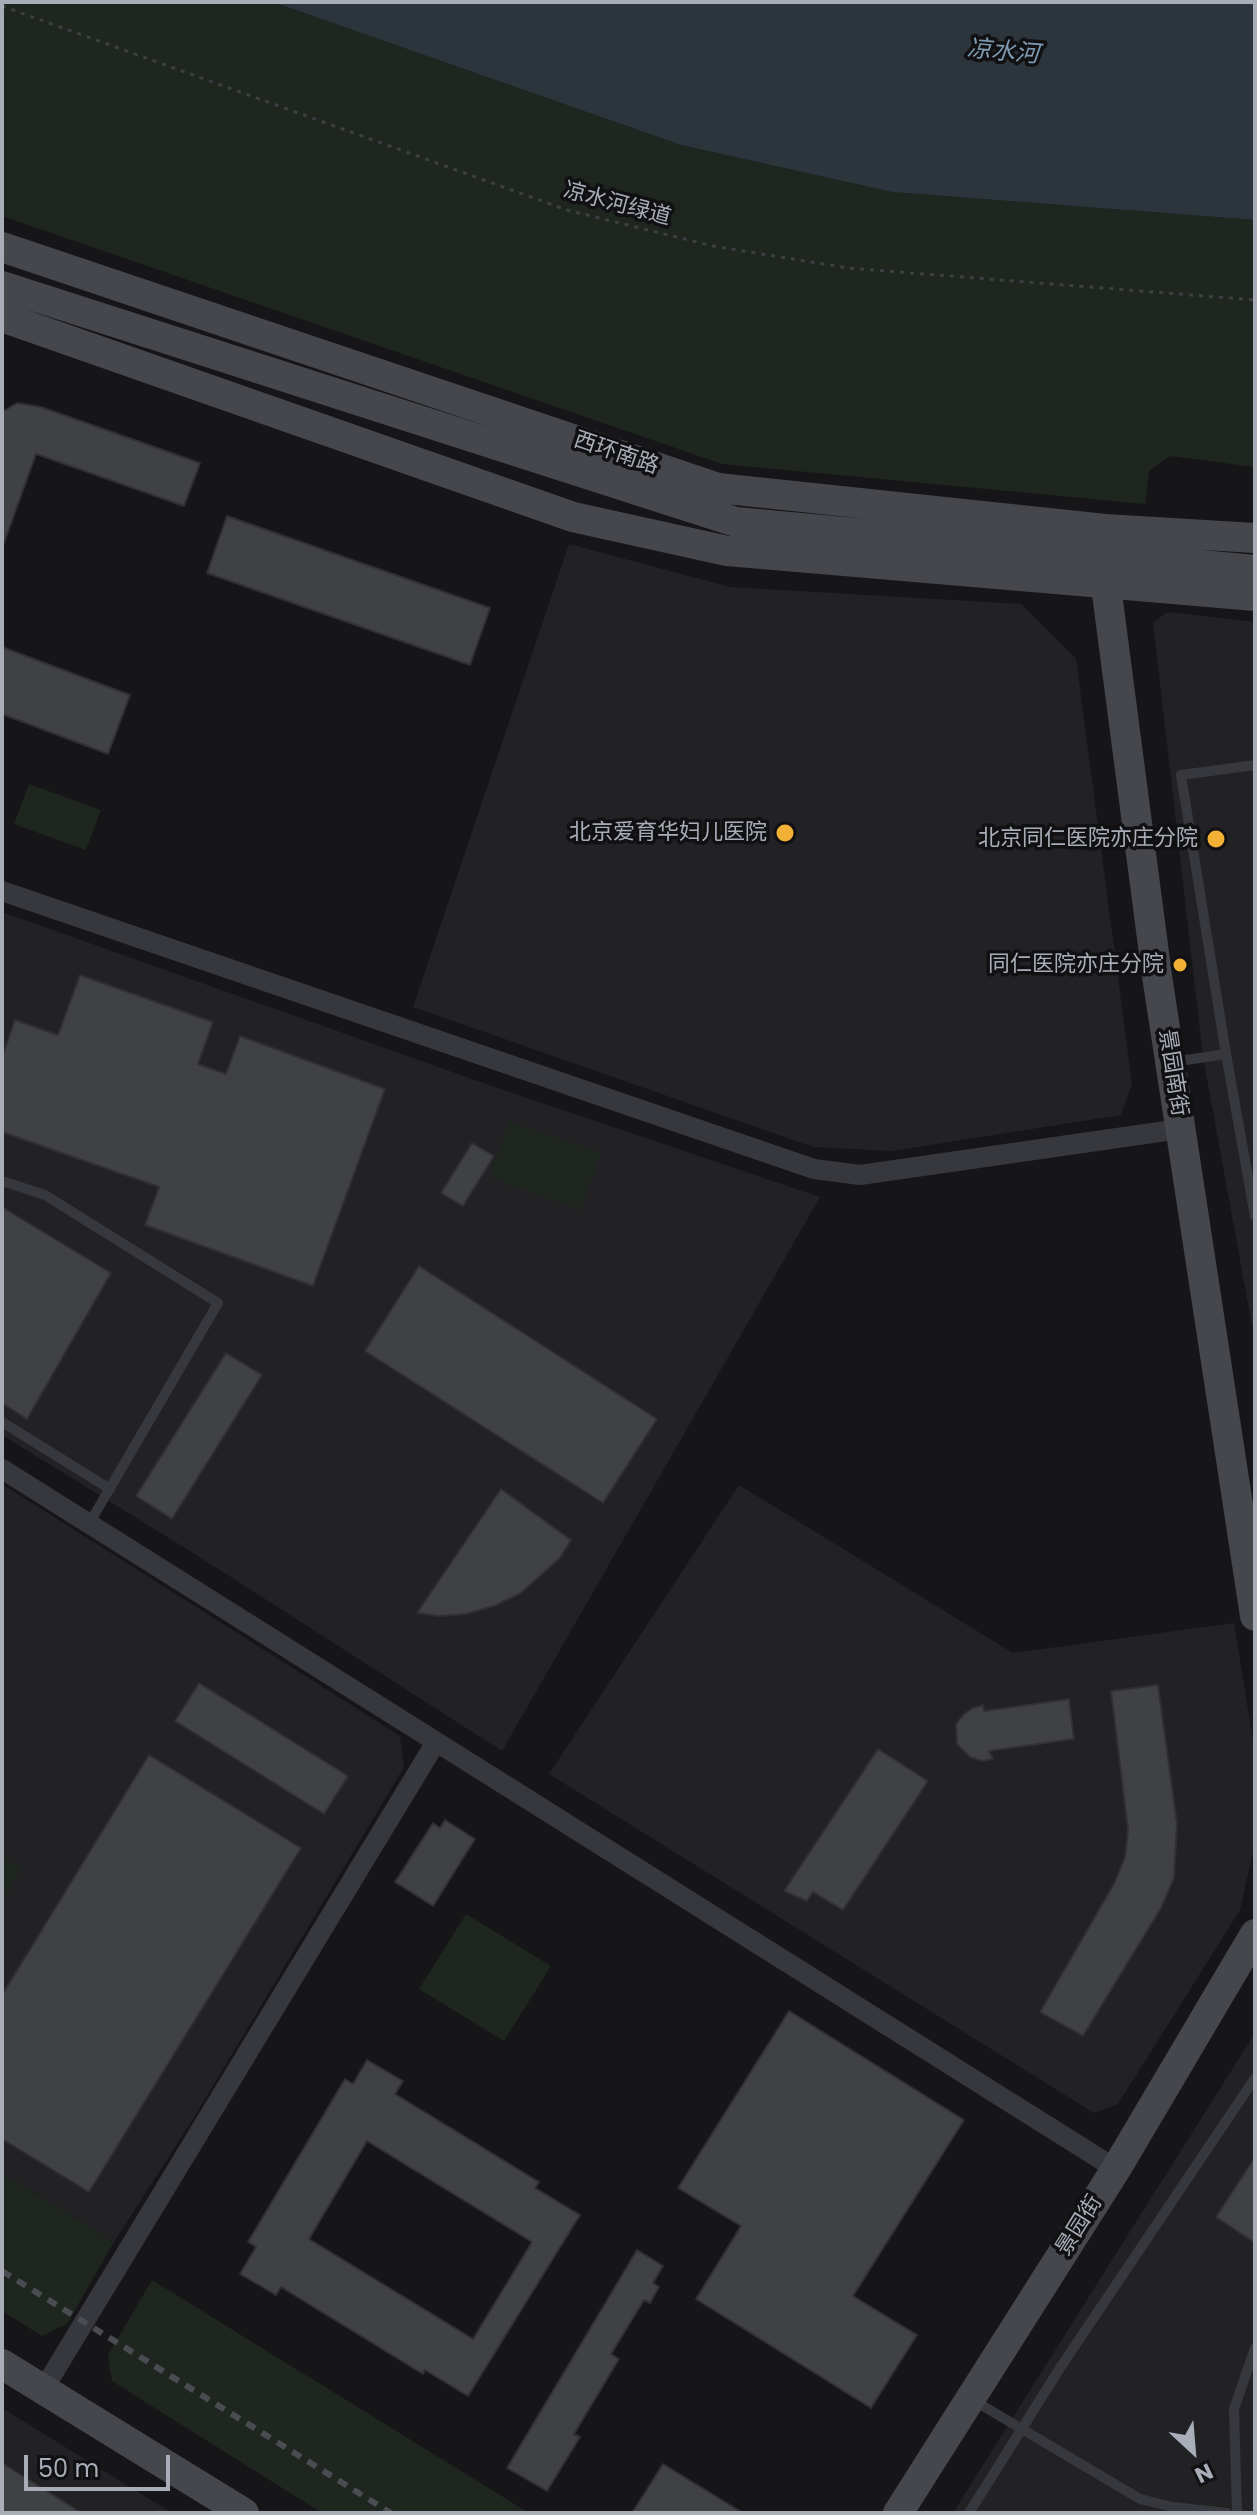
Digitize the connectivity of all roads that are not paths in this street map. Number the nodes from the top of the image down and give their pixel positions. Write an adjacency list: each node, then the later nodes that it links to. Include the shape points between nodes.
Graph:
1 (2, 247): 5 (street, 西环南路, via 718,488)
2 (2, 286): 5 (street, 西环南路, via 736,522)
3 (2, 317): 5 (street, via 573,517 727,551)
4 (1255, 538): 5 (street, 西环南路)
5 (1105, 556): 6 (street, 西环南路); 7 (street); 11 (street, 景园南街)
6 (1255, 570)
7 (1255, 596)
8 (1255, 765): 10 (lane, via 1181,775)
9 (2, 891): 12 (street, via 814,1169 860,1175)
10 (1226, 1054): 11 (lane); 14 (lane)
11 (1170, 1063): 12 (street, 景园南街)
12 (1180, 1129): 19 (street, 景园南街)
13 (2, 1181): 17 (lane, via 45,1195 218,1303)
14 (1255, 1216)
15 (2, 1422): 17 (lane)
16 (2, 1469): 18 (street)
17 (110, 1489): 18 (lane)
18 (89, 1524): 20 (street)
19 (1255, 1616)
20 (436, 1742): 23 (street); 26 (street)
21 (1255, 1934): 23 (street, 景园街)
22 (1255, 2078): 28 (lane)
23 (1116, 2169): 27 (street, 景园街)
24 (1255, 2348): 33 (lane, via 1234,2409)
25 (2, 2364): 26 (street)
26 (43, 2390): 29 (street)
27 (970, 2398): 28 (lane); 30 (street, 景园街)
28 (1022, 2429): 31 (lane); 32 (lane, via 1140,2499)
29 (244, 2513)
30 (898, 2513)
31 (969, 2513)
32 (1227, 2513)
33 (1237, 2513)

